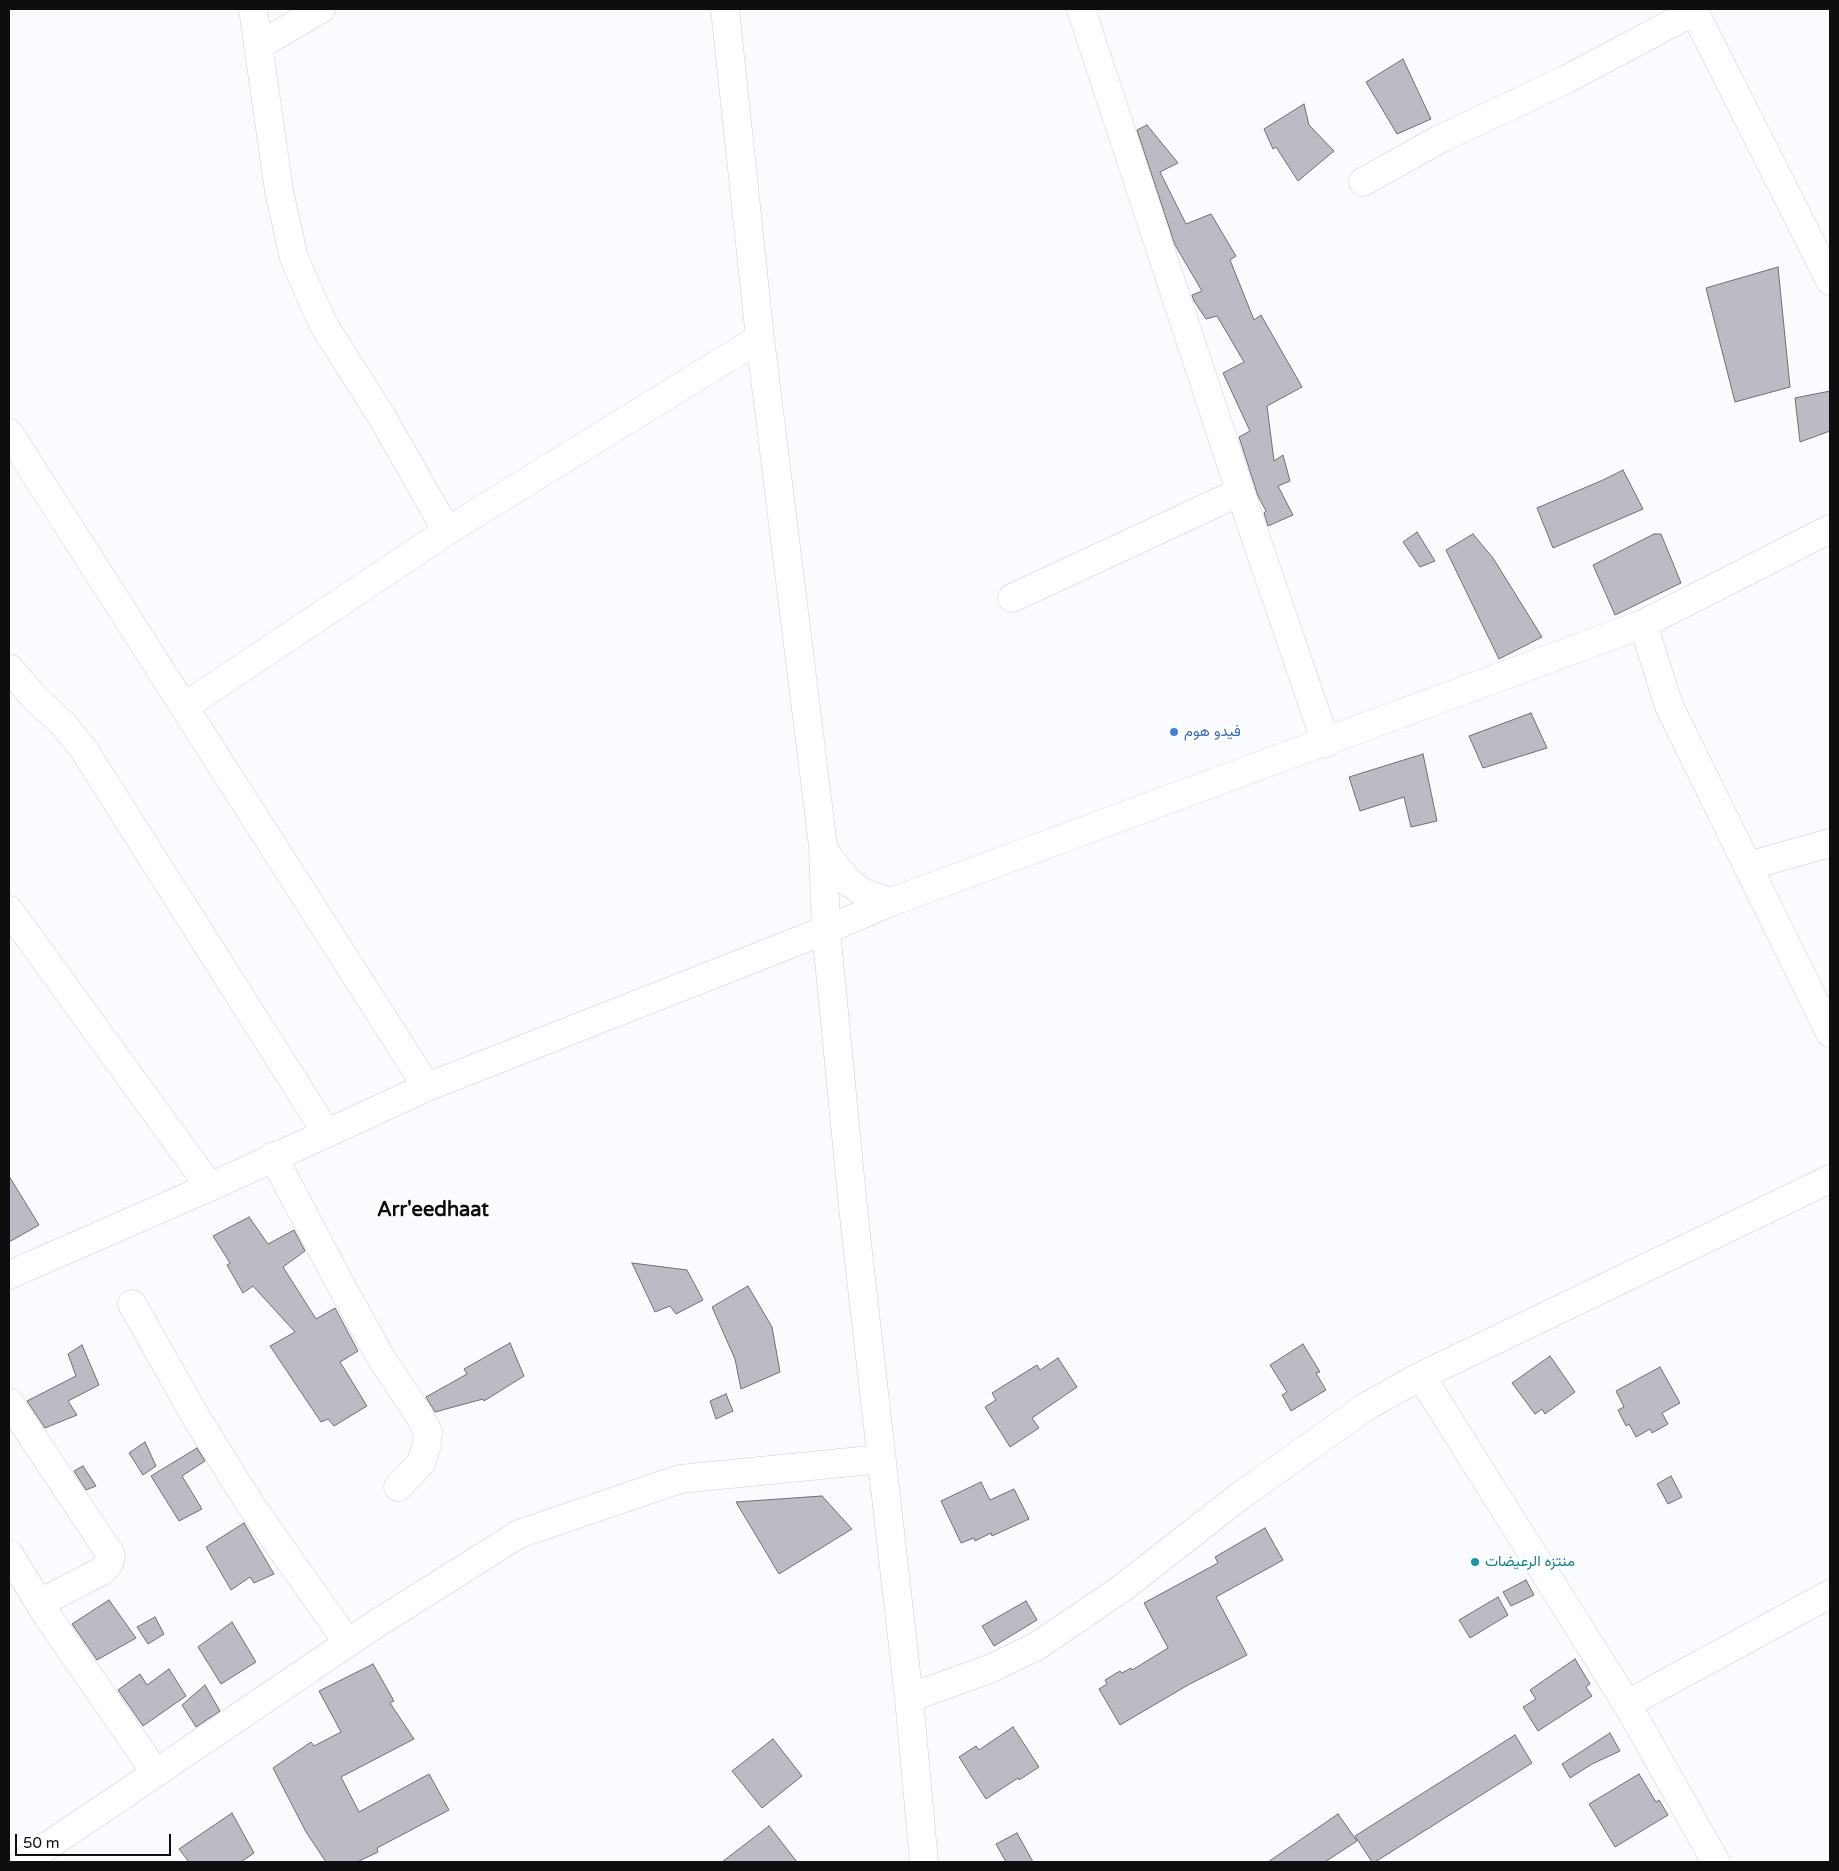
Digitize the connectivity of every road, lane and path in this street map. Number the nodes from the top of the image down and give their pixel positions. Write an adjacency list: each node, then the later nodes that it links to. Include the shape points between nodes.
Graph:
1 (253, 9): 6 (street)
2 (321, 9): 6 (street)
3 (725, 9): 10 (street)
4 (1081, 9): 12 (street)
5 (1694, 10): 7 (street, via 1566,79 1438,140); 8 (street)
6 (258, 46): 14 (street, via 279,190 294,258 323,324 382,417)
7 (1363, 182)
8 (1822, 247): 9 (street)
9 (1830, 281)
10 (760, 338): 14 (street); 21 (street)
11 (9, 433): 18 (street)
12 (1240, 492): 15 (street); 19 (street)
13 (1830, 529): 16 (street)
14 (447, 531): 18 (street)
15 (1012, 598)
16 (1643, 624): 19 (street); 22 (street, via 1669,706)
17 (9, 668): 28 (street, via 64,724 84,750)
18 (184, 707): 27 (street)
19 (1326, 743): 23 (street)
20 (1830, 843): 22 (street)
21 (823, 846): 23 (street, via 850,882 861,891); 25 (street)
22 (1748, 866): 26 (street)
23 (891, 902): 25 (street)
24 (9, 910): 31 (street)
25 (826, 930): 27 (street); 36 (street)
26 (1830, 1033)
27 (427, 1087): 28 (street)
28 (326, 1132): 29 (street)
29 (274, 1156): 31 (street); 37 (street, via 377,1350 428,1432 421,1462)
30 (1830, 1179): 34 (street)
31 (210, 1187): 32 (street)
32 (9, 1275)
33 (132, 1304): 41 (street, via 250,1504)
34 (1421, 1376): 42 (street, via 1367,1406 1240,1496 1121,1589 1038,1646 955,1683); 43 (street)
35 (9, 1402): 40 (street, via 111,1555 109,1564 102,1571)
36 (881, 1459): 41 (street, via 680,1479 519,1534); 42 (street)
37 (398, 1487)
38 (9, 1554): 40 (street)
39 (1830, 1594): 43 (street)
40 (40, 1603): 44 (street)
41 (348, 1643): 44 (street)
42 (908, 1698): 46 (street)
43 (1627, 1704): 47 (street)
44 (156, 1773): 45 (street)
45 (24, 1862)
46 (924, 1862)
47 (1716, 1862)

